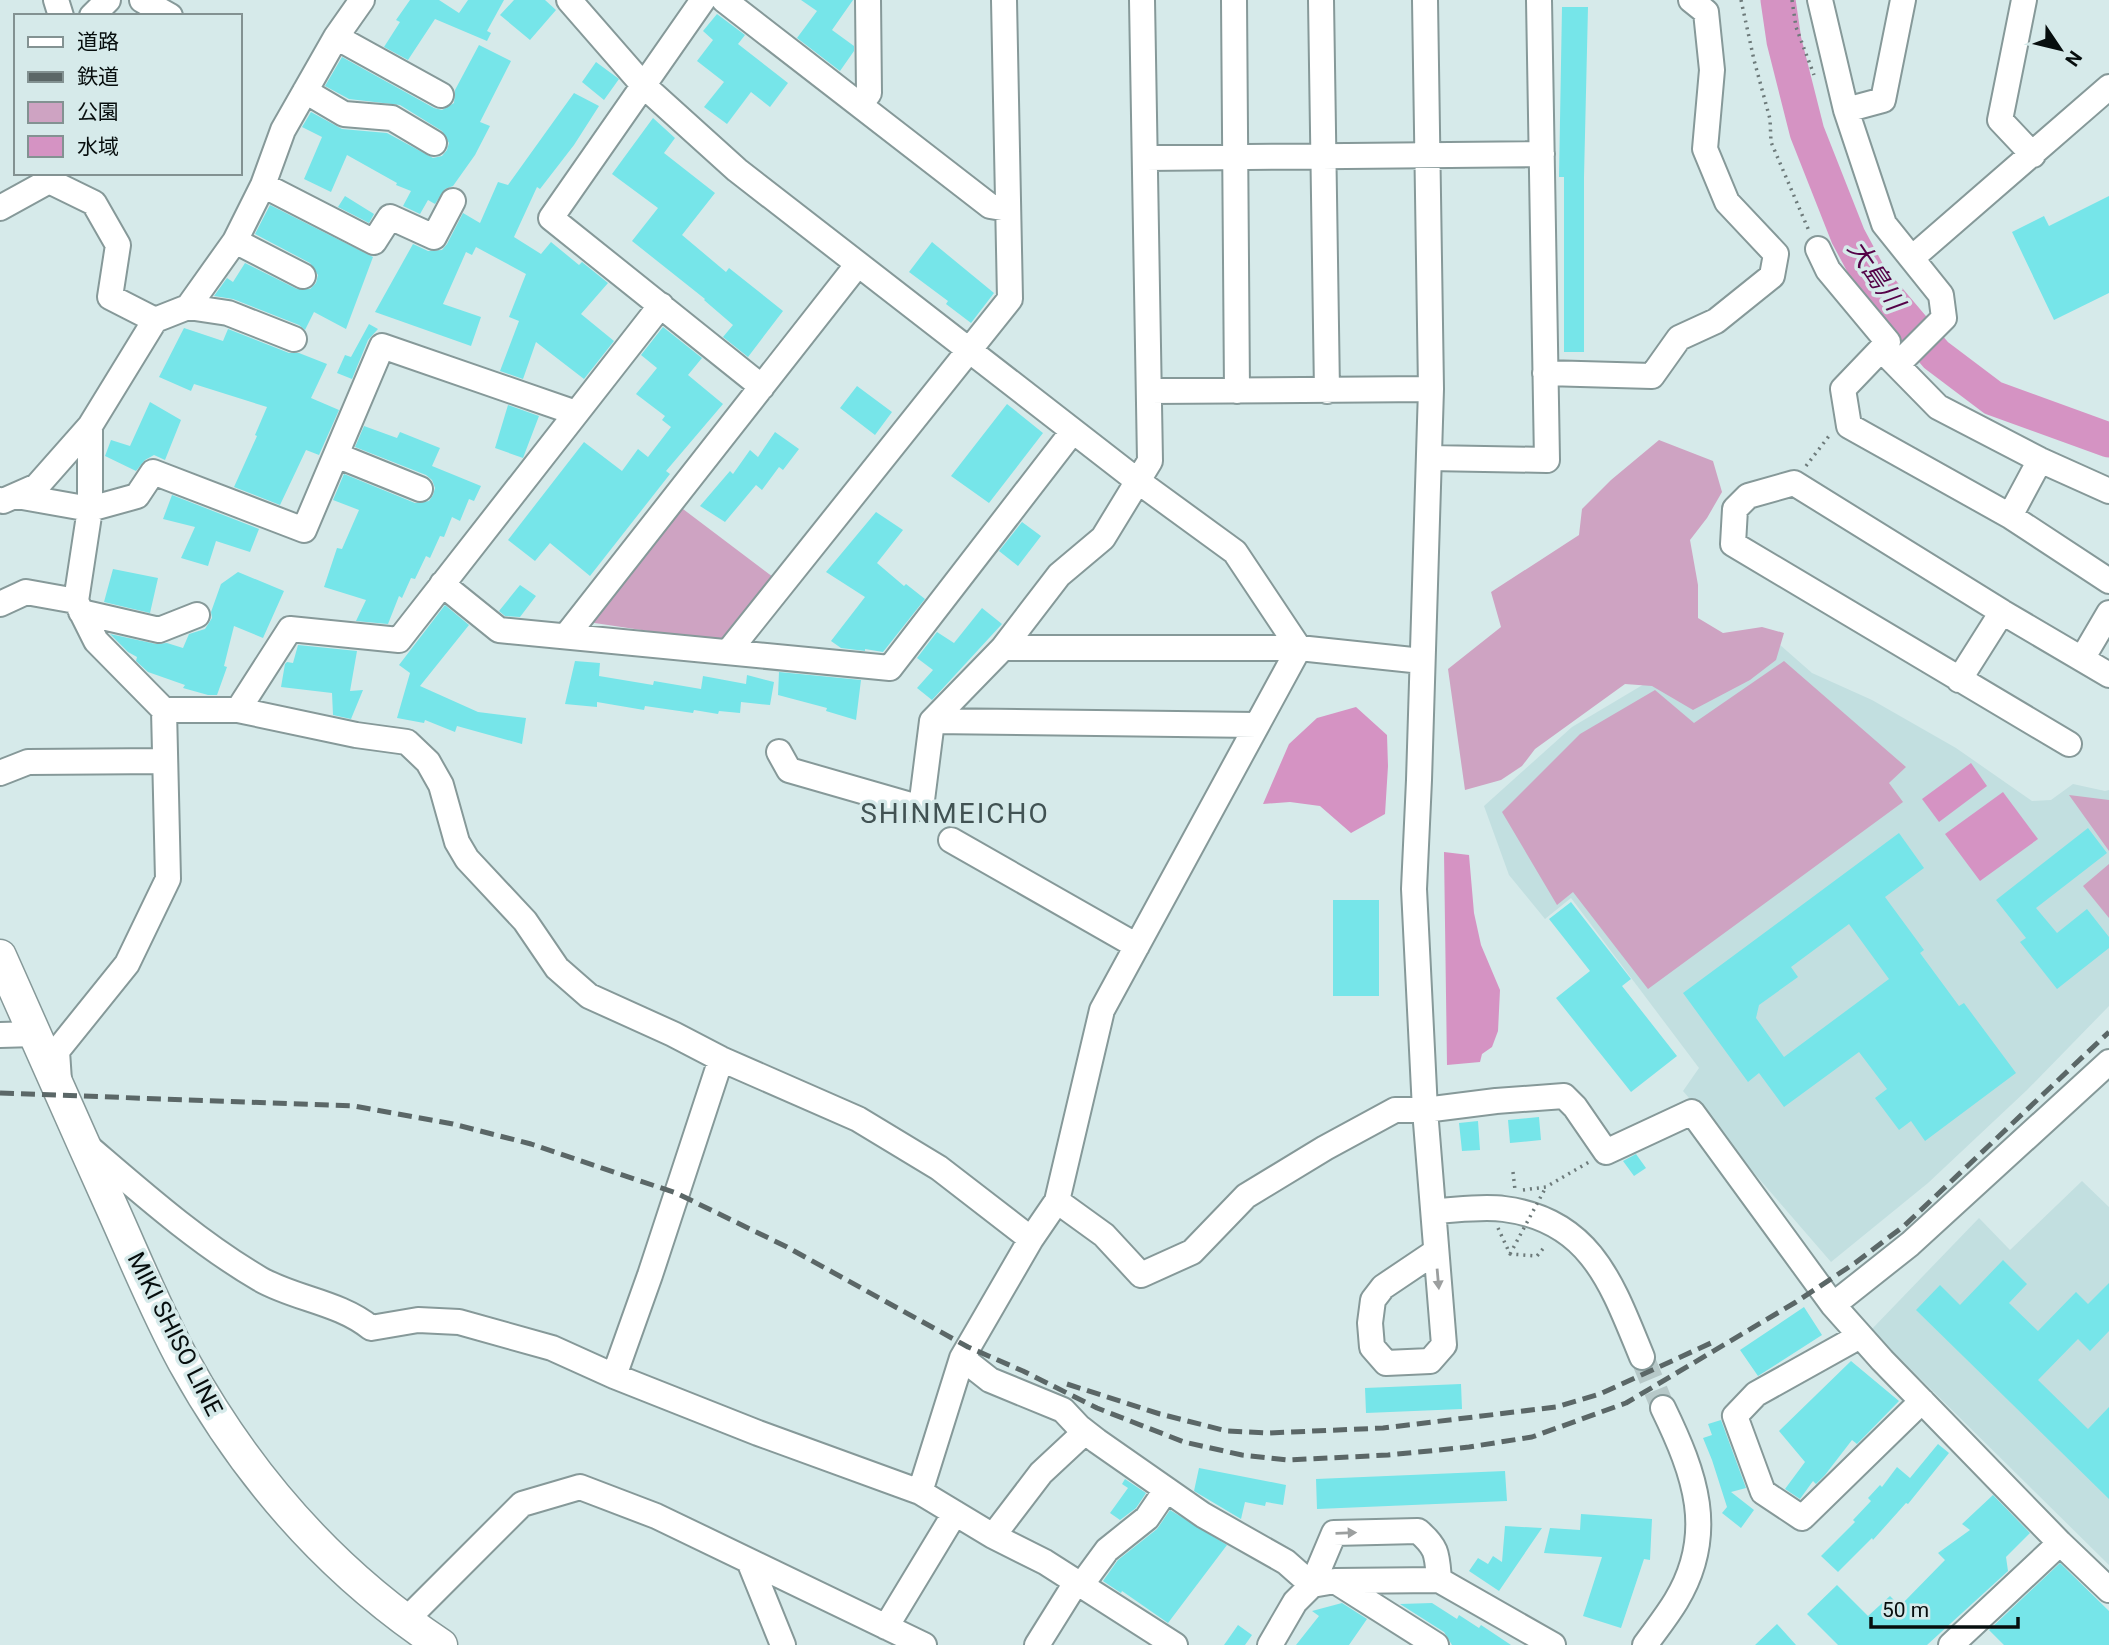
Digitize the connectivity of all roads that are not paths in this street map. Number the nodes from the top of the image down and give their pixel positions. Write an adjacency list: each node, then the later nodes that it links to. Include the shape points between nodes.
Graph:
1 (108, 0): 18 (street)
2 (142, 0): 19 (street)
3 (362, 0): 20 (street)
4 (569, 0): 21 (street)
5 (703, 0): 21 (street)
6 (724, 0): 25 (street)
7 (868, 0): 25 (street, via 869,93)
8 (1004, 0): 38 (street)
9 (1142, 0): 33 (street)
10 (1234, 0): 32 (street)
11 (1321, 0): 30 (street)
12 (1425, 0): 28 (street)
13 (1539, 0): 29 (street)
14 (1691, 0): 50 (street, via 1706,12 1712,70 1705,149 1727,202 1776,254 1772,276 1716,321 1679,338 1652,376)
15 (1820, 0): 26 (street)
16 (1903, 0): 26 (street, via 1883,100)
17 (2024, 0): 31 (street, via 2000,120)
18 (94, 14)
19 (167, 14)
20 (336, 37): 23 (street); 24 (street)
21 (644, 86): 42 (street, via 737,170); 44 (street, via 551,218)
22 (2109, 87): 31 (street)
23 (305, 90): 27 (street, via 344,114 392,118); 35 (street, via 283,130)
24 (441, 95)
25 (860, 106): 38 (street, via 990,206)
26 (1846, 110): 41 (street, via 1884,224)
27 (434, 143)
28 (1427, 154): 29 (street); 30 (street); 52 (street)
29 (1542, 154): 50 (street)
30 (1323, 155): 32 (street); 55 (street)
31 (2033, 155): 41 (street)
32 (1236, 157): 33 (street); 54 (street)
33 (1145, 158): 53 (street)
34 (48, 177): 37 (street); 46 (street, via 94,203 118,245 110,297)
35 (263, 185): 36 (street, via 374,242 390,217 434,237); 39 (street)
36 (453, 201)
37 (0, 208)
38 (1008, 209): 48 (street, via 1010,299)
39 (235, 242): 43 (street); 45 (street)
40 (1818, 248): 49 (street, via 1828,270 1888,342)
41 (1912, 258): 49 (street, via 1941,295 1944,318)
42 (858, 264): 48 (street); 51 (street)
43 (303, 276)
44 (660, 305): 51 (street); 56 (street)
45 (188, 307): 46 (street); 47 (street, via 228,313)
46 (155, 320): 57 (street)
47 (294, 339)
48 (969, 349): 58 (street); 78 (street)
49 (1890, 357): 61 (street, via 1938,407); 67 (street, via 1843,389 1849,426)
50 (1545, 373): 60 (street, via 1547,460)
51 (762, 387): 75 (street)
52 (1431, 389): 55 (street); 60 (street)
53 (1149, 391): 54 (street); 62 (street, via 1150,461)
54 (1237, 391): 55 (street)
55 (1326, 391)
56 (576, 414): 59 (street, via 382,346); 69 (street)
57 (90, 426): 65 (street, via 37,486); 66 (street)
58 (1073, 431): 62 (street); 78 (street, via 890,668)
59 (336, 455): 63 (street); 66 (street, via 304,530 153,471 137,496)
60 (1429, 458): 80 (street)
61 (2040, 460): 64 (street); 67 (street)
62 (1139, 482): 76 (street, via 1103,538 1059,575); 77 (street, via 1235,552)
63 (420, 489)
64 (2109, 491)
65 (8, 498): 66 (street)
66 (90, 509): 71 (street)
67 (2010, 516): 68 (street)
68 (2109, 580)
69 (442, 584): 75 (street, via 499,630); 84 (street, via 399,640 290,629)
70 (0, 604): 71 (street, via 26,592)
71 (79, 606): 74 (street, via 159,630); 83 (street, via 96,641)
72 (2002, 612): 79 (street); 82 (street); 82 (street, via 1794,483 1748,496 1735,509 1733,544)
73 (2109, 613): 79 (street)
74 (197, 615)
75 (566, 636): 78 (street)
76 (1003, 648): 77 (street); 85 (street)
77 (1299, 648): 80 (street); 86 (street)
78 (728, 652)
79 (2082, 659): 81 (street)
80 (1422, 661): 99 (street, via 1414,889)
81 (2109, 675)
82 (1959, 680): 87 (street)
83 (164, 710): 84 (street); 89 (street)
84 (238, 710): 96 (street, via 407,742 428,762 441,785 457,842 467,859 525,921 557,968 589,996)
85 (932, 721): 86 (street); 88 (street, via 920,808 789,769)
86 (1257, 725): 92 (street)
87 (2068, 744)
88 (779, 752)
89 (165, 761): 90 (street, via 27,762); 98 (street, via 168,879 127,964 57,1051)
90 (0, 773)
91 (951, 840): 92 (street)
92 (1137, 946): 101 (street, via 1102,1010)
93 (0, 956): 94 (main road, MIKI SHISO LINE)
94 (34, 1034): 95 (street); 98 (main road, MIKI SHISO LINE)
95 (0, 1035)
96 (721, 1059): 103 (street, via 858,1119 939,1168); 109 (street)
97 (2109, 1062): 105 (street, via 1910,1244)
98 (60, 1090): 100 (main road, MIKI SHISO LINE)
99 (1425, 1110): 101 (street, via 1395,1110 1325,1148 1246,1196 1192,1252 1141,1275 1104,1235); 102 (street); 105 (street, via 1564,1097 1606,1152 1692,1112)
100 (83, 1143): 109 (street, via 153,1201 262,1280 357,1317 371,1328 418,1320 459,1322 552,1348); 123 (main road, MIKI SHISO LINE, via 162,1320 208,1405 304,1530 340,1568)
101 (1057, 1201): 103 (street)
102 (1434, 1211): 104 (street, one-way to 104); 107 (street, via 1520,1211 1569,1234 1599,1263 1615,1289)
103 (1031, 1239): 108 (street)
104 (1435, 1252)
105 (1833, 1305): 106 (street)
106 (1860, 1336): 110 (street); 110 (street, via 1756,1394 1735,1416 1763,1492 1802,1518)
107 (1642, 1357)
108 (962, 1358): 112 (street, via 990,1380 1063,1410); 114 (street)
109 (614, 1376): 114 (street)
110 (1922, 1401): 117 (street)
111 (1663, 1408): 133 (street, via 1692,1475 1699,1507 1698,1538 1677,1600)
112 (1085, 1432): 113 (street); 116 (street, via 1041,1473)
113 (1167, 1490): 120 (street, via 1147,1518 1107,1550); 121 (street)
114 (920, 1492): 115 (street)
115 (955, 1513): 116 (street); 124 (street)
116 (993, 1536): 120 (street)
117 (2060, 1543): 122 (street); 134 (street)
118 (749, 1561): 123 (street, via 656,1516 580,1487 522,1504); 124 (street); 126 (street)
119 (1439, 1580): 121 (street); 121 (street, one-way to 119, via 1334,1533 1418,1531 1437,1555); 132 (street)
120 (1079, 1582): 128 (street); 129 (street)
121 (1323, 1583): 130 (street, via 1295,1602); 131 (street)
122 (2109, 1590)
123 (405, 1621): 125 (main road, MIKI SHISO LINE)
124 (886, 1627): 127 (street)
125 (441, 1645)
126 (783, 1645)
127 (925, 1645)
128 (1037, 1645)
129 (1175, 1645)
130 (1270, 1645)
131 (1436, 1645)
132 (1553, 1645)
133 (1645, 1645)
134 (1951, 1645)

